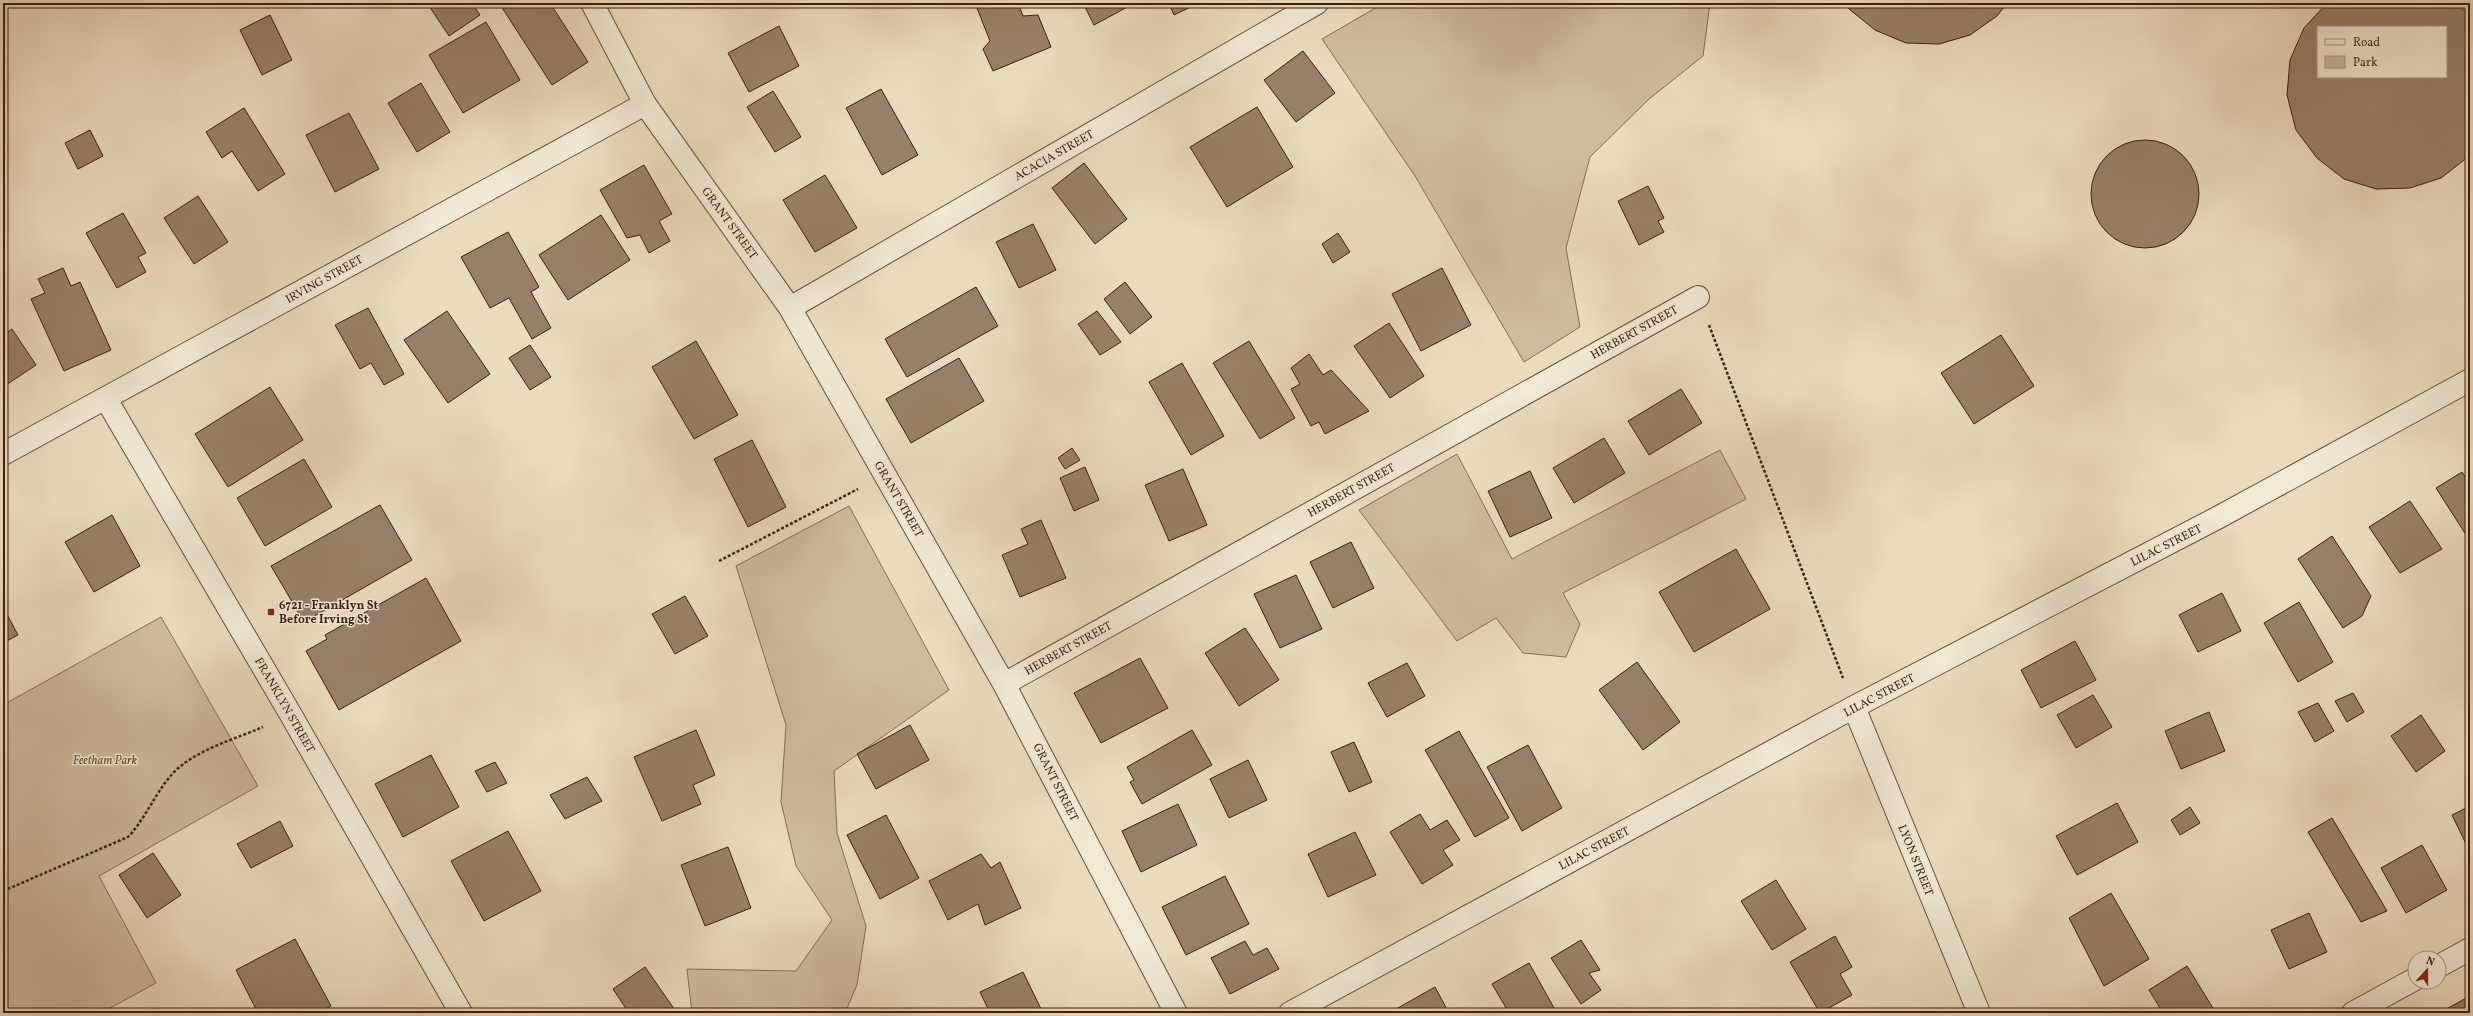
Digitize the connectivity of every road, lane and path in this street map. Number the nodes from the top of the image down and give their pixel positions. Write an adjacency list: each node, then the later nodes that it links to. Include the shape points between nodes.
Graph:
1 (592, 3): 3 (street, GRANT STREET)
2 (1317, 3): 5 (street, ACACIA STREET)
3 (645, 104): 5 (street, GRANT STREET); 7 (street, IRVING STREET)
4 (1698, 297): 11 (street, HERBERT STREET); 12 (path)
5 (790, 308): 11 (street, GRANT STREET)
6 (2470, 380): 12 (street, LILAC STREET, via 2220,517)
7 (106, 399): 8 (street, IRVING STREET); 13 (street, FRANKLYN STREET)
8 (3, 454)
9 (844, 497): 10 (path)
10 (719, 561)
11 (1004, 684): 19 (street, GRANT STREET)
12 (1854, 707): 20 (street, LILAC STREET); 21 (street, LYON STREET)
13 (291, 715): 14 (path, via 190,759 175,771 128,837); 18 (street, FRANKLYN STREET)
14 (3, 891)
15 (2470, 949): 16 (street)
16 (2447, 962)
17 (2407, 983): 22 (street)
18 (461, 1013)
19 (1176, 1013)
20 (1290, 1013)
21 (1979, 1013)
22 (2353, 1013)

